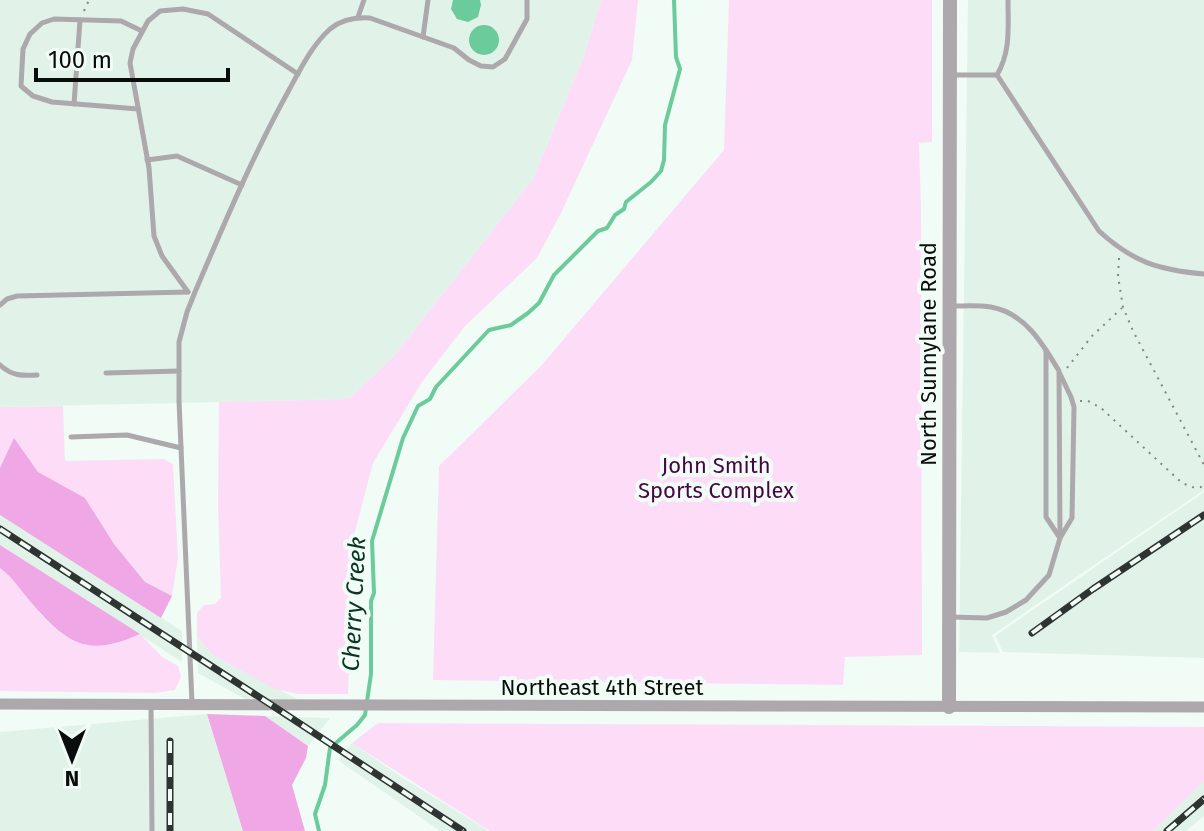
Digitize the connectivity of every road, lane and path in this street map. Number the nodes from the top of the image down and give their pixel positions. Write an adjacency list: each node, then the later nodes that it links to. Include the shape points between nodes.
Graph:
1 (166, 0): 7 (lane)
2 (364, 0): 8 (lane)
3 (428, 0): 11 (lane)
4 (527, 0): 11 (lane, via 527,19 505,59 493,67)
5 (950, 0): 13 (street, North Sunnylane Road)
6 (1008, 0): 14 (lane, via 1007,51)
7 (160, 11): 10 (lane); 12 (lane, via 208,14)
8 (358, 17): 11 (lane); 12 (lane, via 329,30)
9 (80, 20): 10 (lane, via 121,21); 15 (lane); 15 (lane, via 42,23 30,34 22,61 21,86 33,96)
10 (142, 31): 16 (lane, via 130,63)
11 (423, 37)
12 (298, 74): 18 (lane)
13 (950, 75): 14 (lane); 23 (street, North Sunnylane Road)
14 (997, 75): 19 (lane, via 1099,231)
15 (74, 104): 16 (lane)
16 (138, 109): 17 (lane)
17 (147, 160): 18 (lane, via 177,156); 21 (lane, via 154,236 162,256)
18 (242, 185): 21 (lane)
19 (1119, 249): 20 (lane, via 1177,272); 24 (path)
20 (1204, 274)
21 (191, 292): 22 (lane, via 17,296); 27 (lane, via 179,342)
22 (0, 305)
23 (950, 306): 25 (lane, via 992,307 1007,313 1032,330); 37 (street, North Sunnylane Road)
24 (1123, 307): 29 (path); 34 (path)
25 (1046, 349): 29 (lane); 36 (lane, via 1046,517)
26 (0, 365): 30 (lane, via 18,376)
27 (179, 371): 28 (lane); 33 (lane)
28 (106, 373)
29 (1060, 374): 31 (lane); 36 (lane)
30 (37, 375)
31 (1072, 401): 35 (path, via 1101,408 1182,483 1195,488); 36 (lane, via 1072,518)
32 (71, 437): 33 (lane, via 127,435)
33 (181, 448): 40 (lane)
34 (1204, 465)
35 (1204, 482)
36 (1060, 538): 37 (lane, via 1049,575 1026,600 987,618)
37 (949, 617): 41 (street, North Sunnylane Road)
38 (0, 704): 39 (street, Northeast 4th Street)
39 (151, 704): 40 (street, Northeast 4th Street); 43 (lane)
40 (192, 704): 41 (street, Northeast 4th Street)
41 (949, 707): 42 (street, Northeast 4th Street)
42 (1204, 707)
43 (152, 831)

